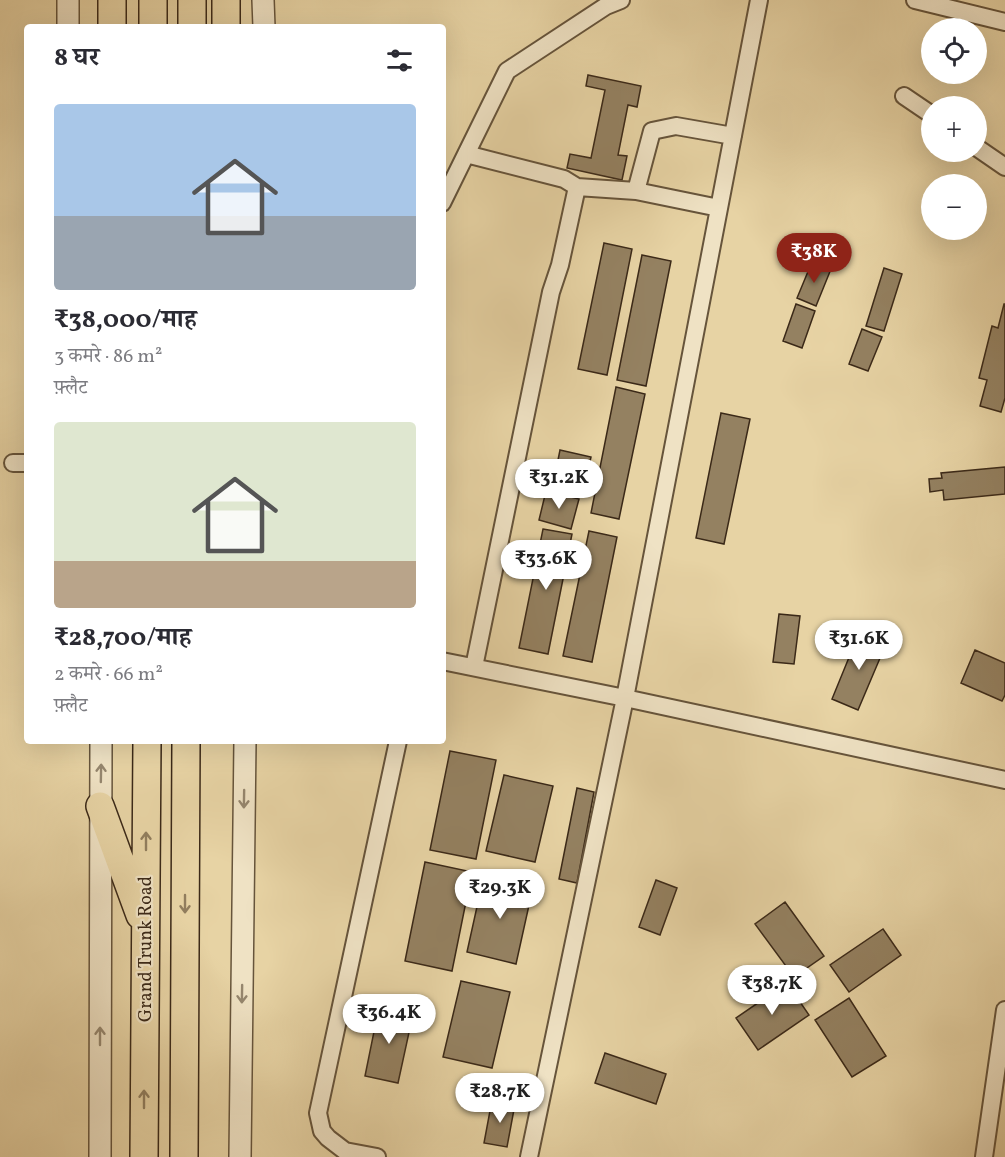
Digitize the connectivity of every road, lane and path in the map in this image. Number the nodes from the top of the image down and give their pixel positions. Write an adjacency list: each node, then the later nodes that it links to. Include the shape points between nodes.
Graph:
1 (68, 0): 11 (street)
2 (112, 0): 12 (highway)
3 (153, 0): 13 (highway)
4 (192, 0): 14 (highway)
5 (226, 0): 15 (highway)
6 (263, 0): 16 (street)
7 (621, 0): 20 (street, via 507,71)
8 (759, 0): 19 (street)
9 (915, 0): 10 (street)
10 (1005, 22)
11 (68, 24)
12 (112, 24)
13 (153, 24)
14 (192, 24)
15 (226, 24)
16 (264, 24)
17 (904, 96): 18 (street)
18 (921, 108)
19 (733, 136): 24 (street, via 676,126 652,131); 26 (street)
20 (466, 154): 23 (street, via 564,179); 25 (street)
21 (987, 155): 22 (street)
22 (1005, 167)
23 (577, 187): 24 (street); 28 (street, via 551,292)
24 (636, 190): 26 (street)
25 (446, 195)
26 (719, 208): 29 (street)
27 (446, 662): 28 (street)
28 (474, 667): 29 (street)
29 (625, 698): 35 (street); 44 (street)
30 (101, 744): 36 (street, one-way to 30)
31 (147, 744): 37 (highway, Grand Trunk Road, one-way to 31)
32 (186, 744): 41 (highway, one-way to 41)
33 (244, 744): 42 (street, one-way to 42)
34 (397, 744): 43 (street, via 318,1113 322,1131 345,1151)
35 (1005, 780)
36 (100, 806): 37 (highway); 39 (street, one-way to 36)
37 (146, 930): 40 (highway, Grand Trunk Road, one-way to 37)
38 (1005, 1010): 45 (street)
39 (100, 1157)
40 (144, 1157)
41 (184, 1157)
42 (240, 1157)
43 (377, 1157)
44 (529, 1157)
45 (984, 1157)

